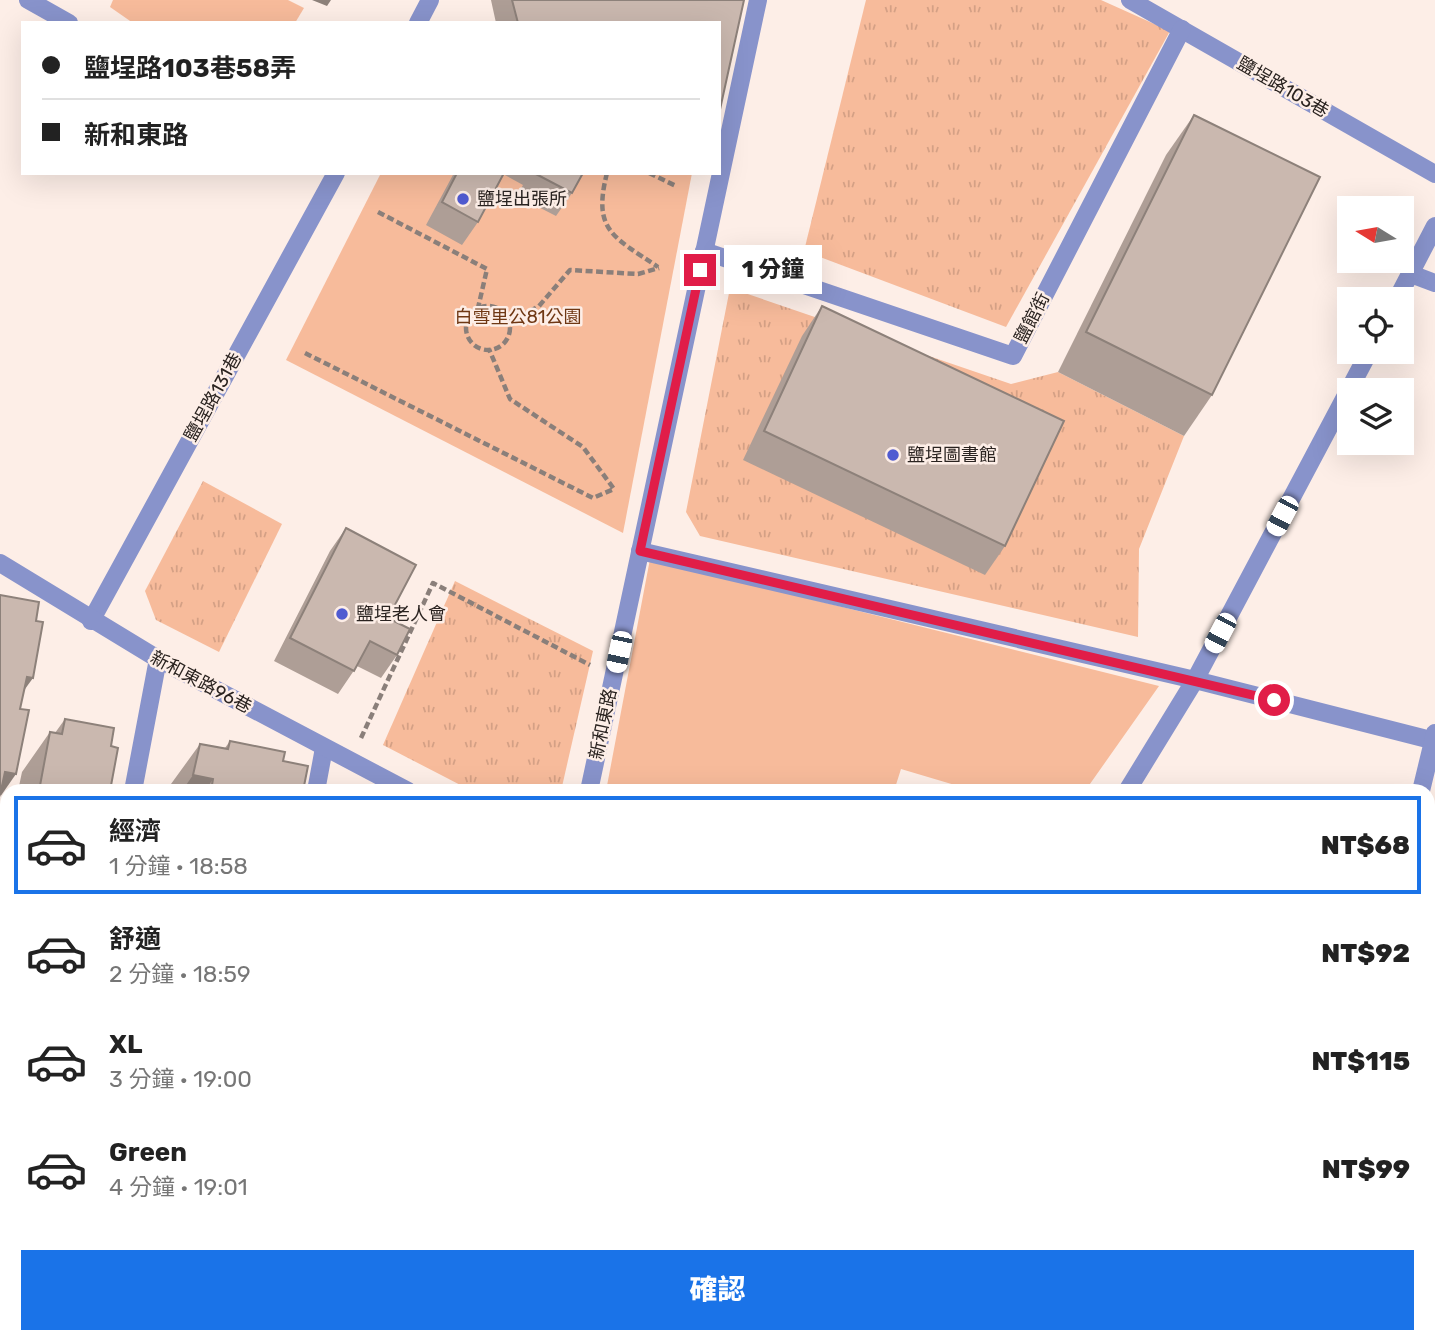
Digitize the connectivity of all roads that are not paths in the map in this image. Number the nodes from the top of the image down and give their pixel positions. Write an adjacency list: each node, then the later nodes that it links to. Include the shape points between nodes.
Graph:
1 (28, 0): 5 (street)
2 (430, 0): 6 (street)
3 (758, 0): 8 (street, 新和東路)
4 (1130, 0): 7 (street, 鹽埕路103巷)
5 (65, 21)
6 (419, 21)
7 (1182, 29): 9 (street, 鹽埕路103巷); 13 (street, 鹽館街, via 1013,356)
8 (721, 172)
9 (1435, 174)
10 (335, 175): 20 (street, 鹽埕路131巷)
11 (720, 175): 13 (street, 新和東路)
12 (1435, 226): 14 (street)
13 (704, 251): 18 (street, 新和東路)
14 (1410, 274): 15 (street); 16 (street)
15 (1435, 283)
16 (1403, 287)
17 (1363, 364): 22 (street)
18 (640, 551): 22 (street); 28 (street, 新和東路)
19 (0, 563): 20 (street, 新和東路96巷)
20 (91, 621): 21 (street, 新和東路96巷)
21 (158, 659): 24 (street, 新和東路96巷); 25 (street)
22 (1195, 680): 23 (street); 29 (street)
23 (1434, 738): 30 (street)
24 (324, 748): 26 (street); 27 (street, 新和東路96巷)
25 (134, 784)
26 (317, 784)
27 (395, 784)
28 (590, 784)
29 (1131, 784)
30 (1423, 784)

